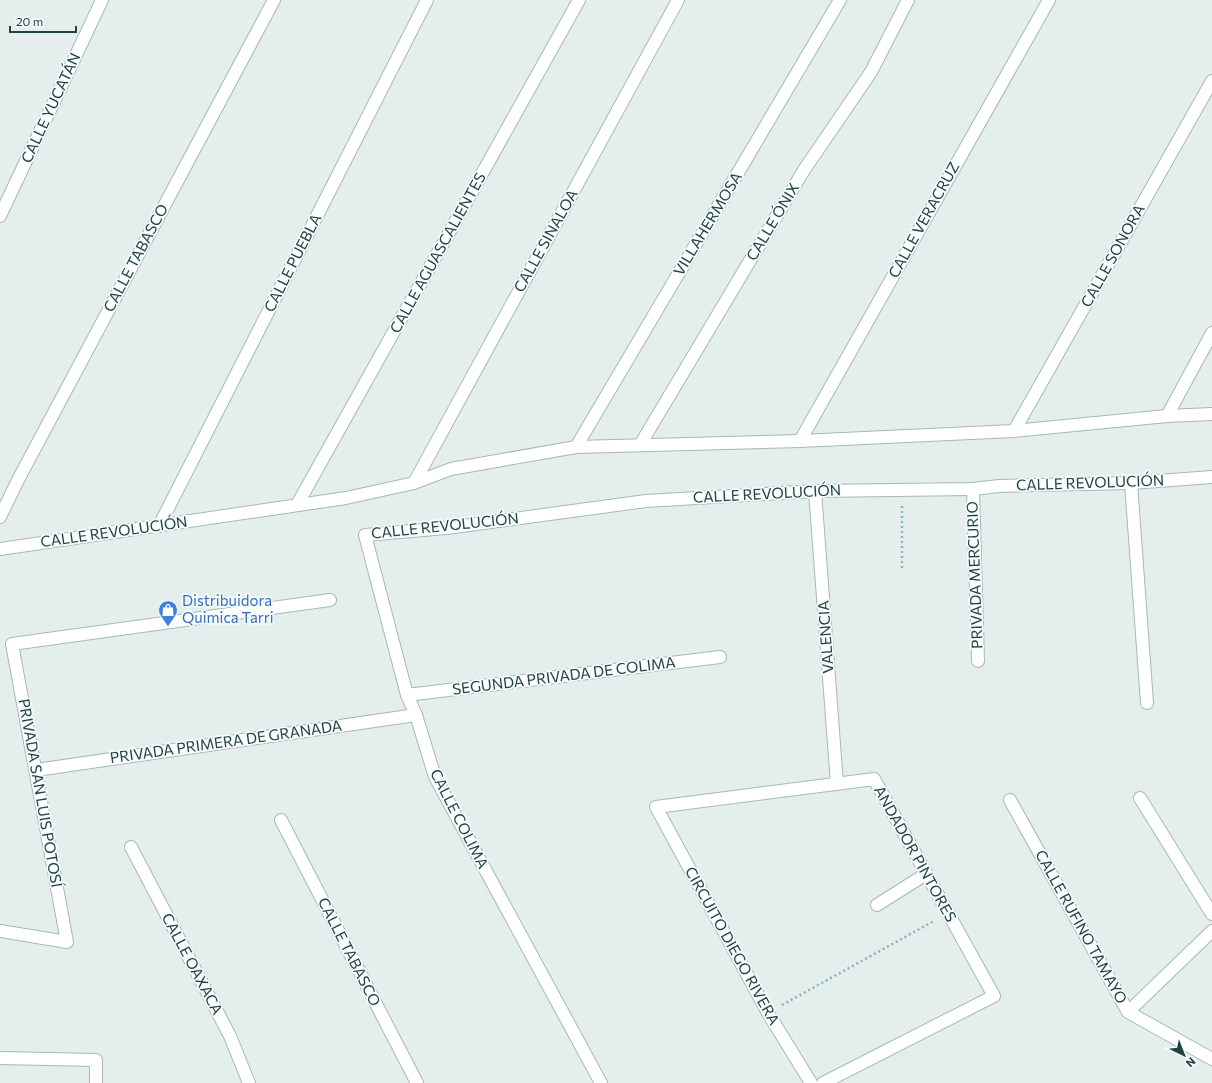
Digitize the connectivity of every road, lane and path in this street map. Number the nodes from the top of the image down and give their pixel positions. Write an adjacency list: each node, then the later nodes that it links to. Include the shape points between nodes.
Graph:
1 (102, 0): 10 (street, CALLE YUCATÁN)
2 (274, 0): 25 (street, CALLE TABASCO)
3 (427, 0): 26 (street, CALLE PUEBLA)
4 (579, 0): 24 (street, CALLE AGUASCALIENTES)
5 (678, 0): 19 (street, CALLE SINALOA)
6 (840, 0): 17 (street, VILLAHERMOSA)
7 (908, 0): 16 (street, CALLE ÓNIX, via 871,72 804,170)
8 (1049, 0): 15 (street, CALLE VERACRUZ)
9 (1212, 81): 14 (street, CALLE SONORA)
10 (0, 216)
11 (1212, 333): 13 (street)
12 (1212, 414): 13 (street, CALLE REVOLUCIÓN)
13 (1167, 416): 14 (street, CALLE REVOLUCIÓN)
14 (1014, 431): 15 (street, CALLE REVOLUCIÓN)
15 (800, 441): 16 (street, CALLE REVOLUCIÓN)
16 (640, 445): 17 (street, CALLE REVOLUCIÓN)
17 (576, 447): 19 (street, CALLE REVOLUCIÓN, via 451,469)
18 (1212, 477): 20 (street, CALLE REVOLUCIÓN)
19 (414, 482): 24 (street, CALLE REVOLUCIÓN, via 346,498)
20 (1131, 483): 21 (street, CALLE REVOLUCIÓN); 34 (street)
21 (973, 489): 22 (street, CALLE REVOLUCIÓN); 32 (street, PRIVADA MERCURIO)
22 (902, 490): 23 (street, CALLE REVOLUCIÓN); 29 (path)
23 (815, 491): 27 (street, CALLE REVOLUCIÓN, via 646,501 447,528); 37 (street, VALENCIA)
24 (297, 505): 26 (street, CALLE REVOLUCIÓN)
25 (0, 517)
26 (159, 526): 28 (street, CALLE REVOLUCIÓN)
27 (365, 535): 33 (street, CALLE COLIMA)
28 (0, 549)
29 (902, 570)
30 (330, 600): 36 (street, PRIVADA SAN LUIS POTOSÍ, via 12,644)
31 (720, 657): 33 (street, SEGUNDA PRIVADA DE COLIMA)
32 (978, 661)
33 (407, 695): 35 (street, CALLE COLIMA)
34 (1147, 703)
35 (416, 715): 36 (street, PRIVADA PRIMERA DE GRANADA); 56 (street, CALLE COLIMA, via 435,777)
36 (36, 770): 47 (street, PRIVADA SAN LUIS POTOSÍ, via 67,942)
37 (837, 784): 40 (street, ANDADOR PINTORES); 43 (street, ANDADOR PINTORES, via 874,779)
38 (1140, 798): 46 (street)
39 (1010, 800): 49 (street, CALLE RUFINO TAMAYO)
40 (656, 807): 50 (street, CIRCUITO DIEGO RIVERA)
41 (282, 820): 55 (street, CALLE TABASCO)
42 (131, 847): 54 (street, CALLE OAXACA, via 230,1036)
43 (926, 874): 44 (street); 45 (street, ANDADOR PINTORES)
44 (877, 905)
45 (948, 912): 50 (path); 58 (street, ANDADOR PINTORES, via 994,996)
46 (1212, 914)
47 (0, 931)
48 (1212, 931): 49 (street)
49 (1128, 1012): 52 (street, CALLE RUFINO TAMAYO)
50 (768, 1013): 57 (street, CIRCUITO DIEGO RIVERA)
51 (0, 1058): 53 (street, via 96,1060)
52 (1212, 1059)
53 (96, 1083)
54 (249, 1083)
55 (417, 1083)
56 (601, 1083)
57 (811, 1083)
58 (823, 1083)

